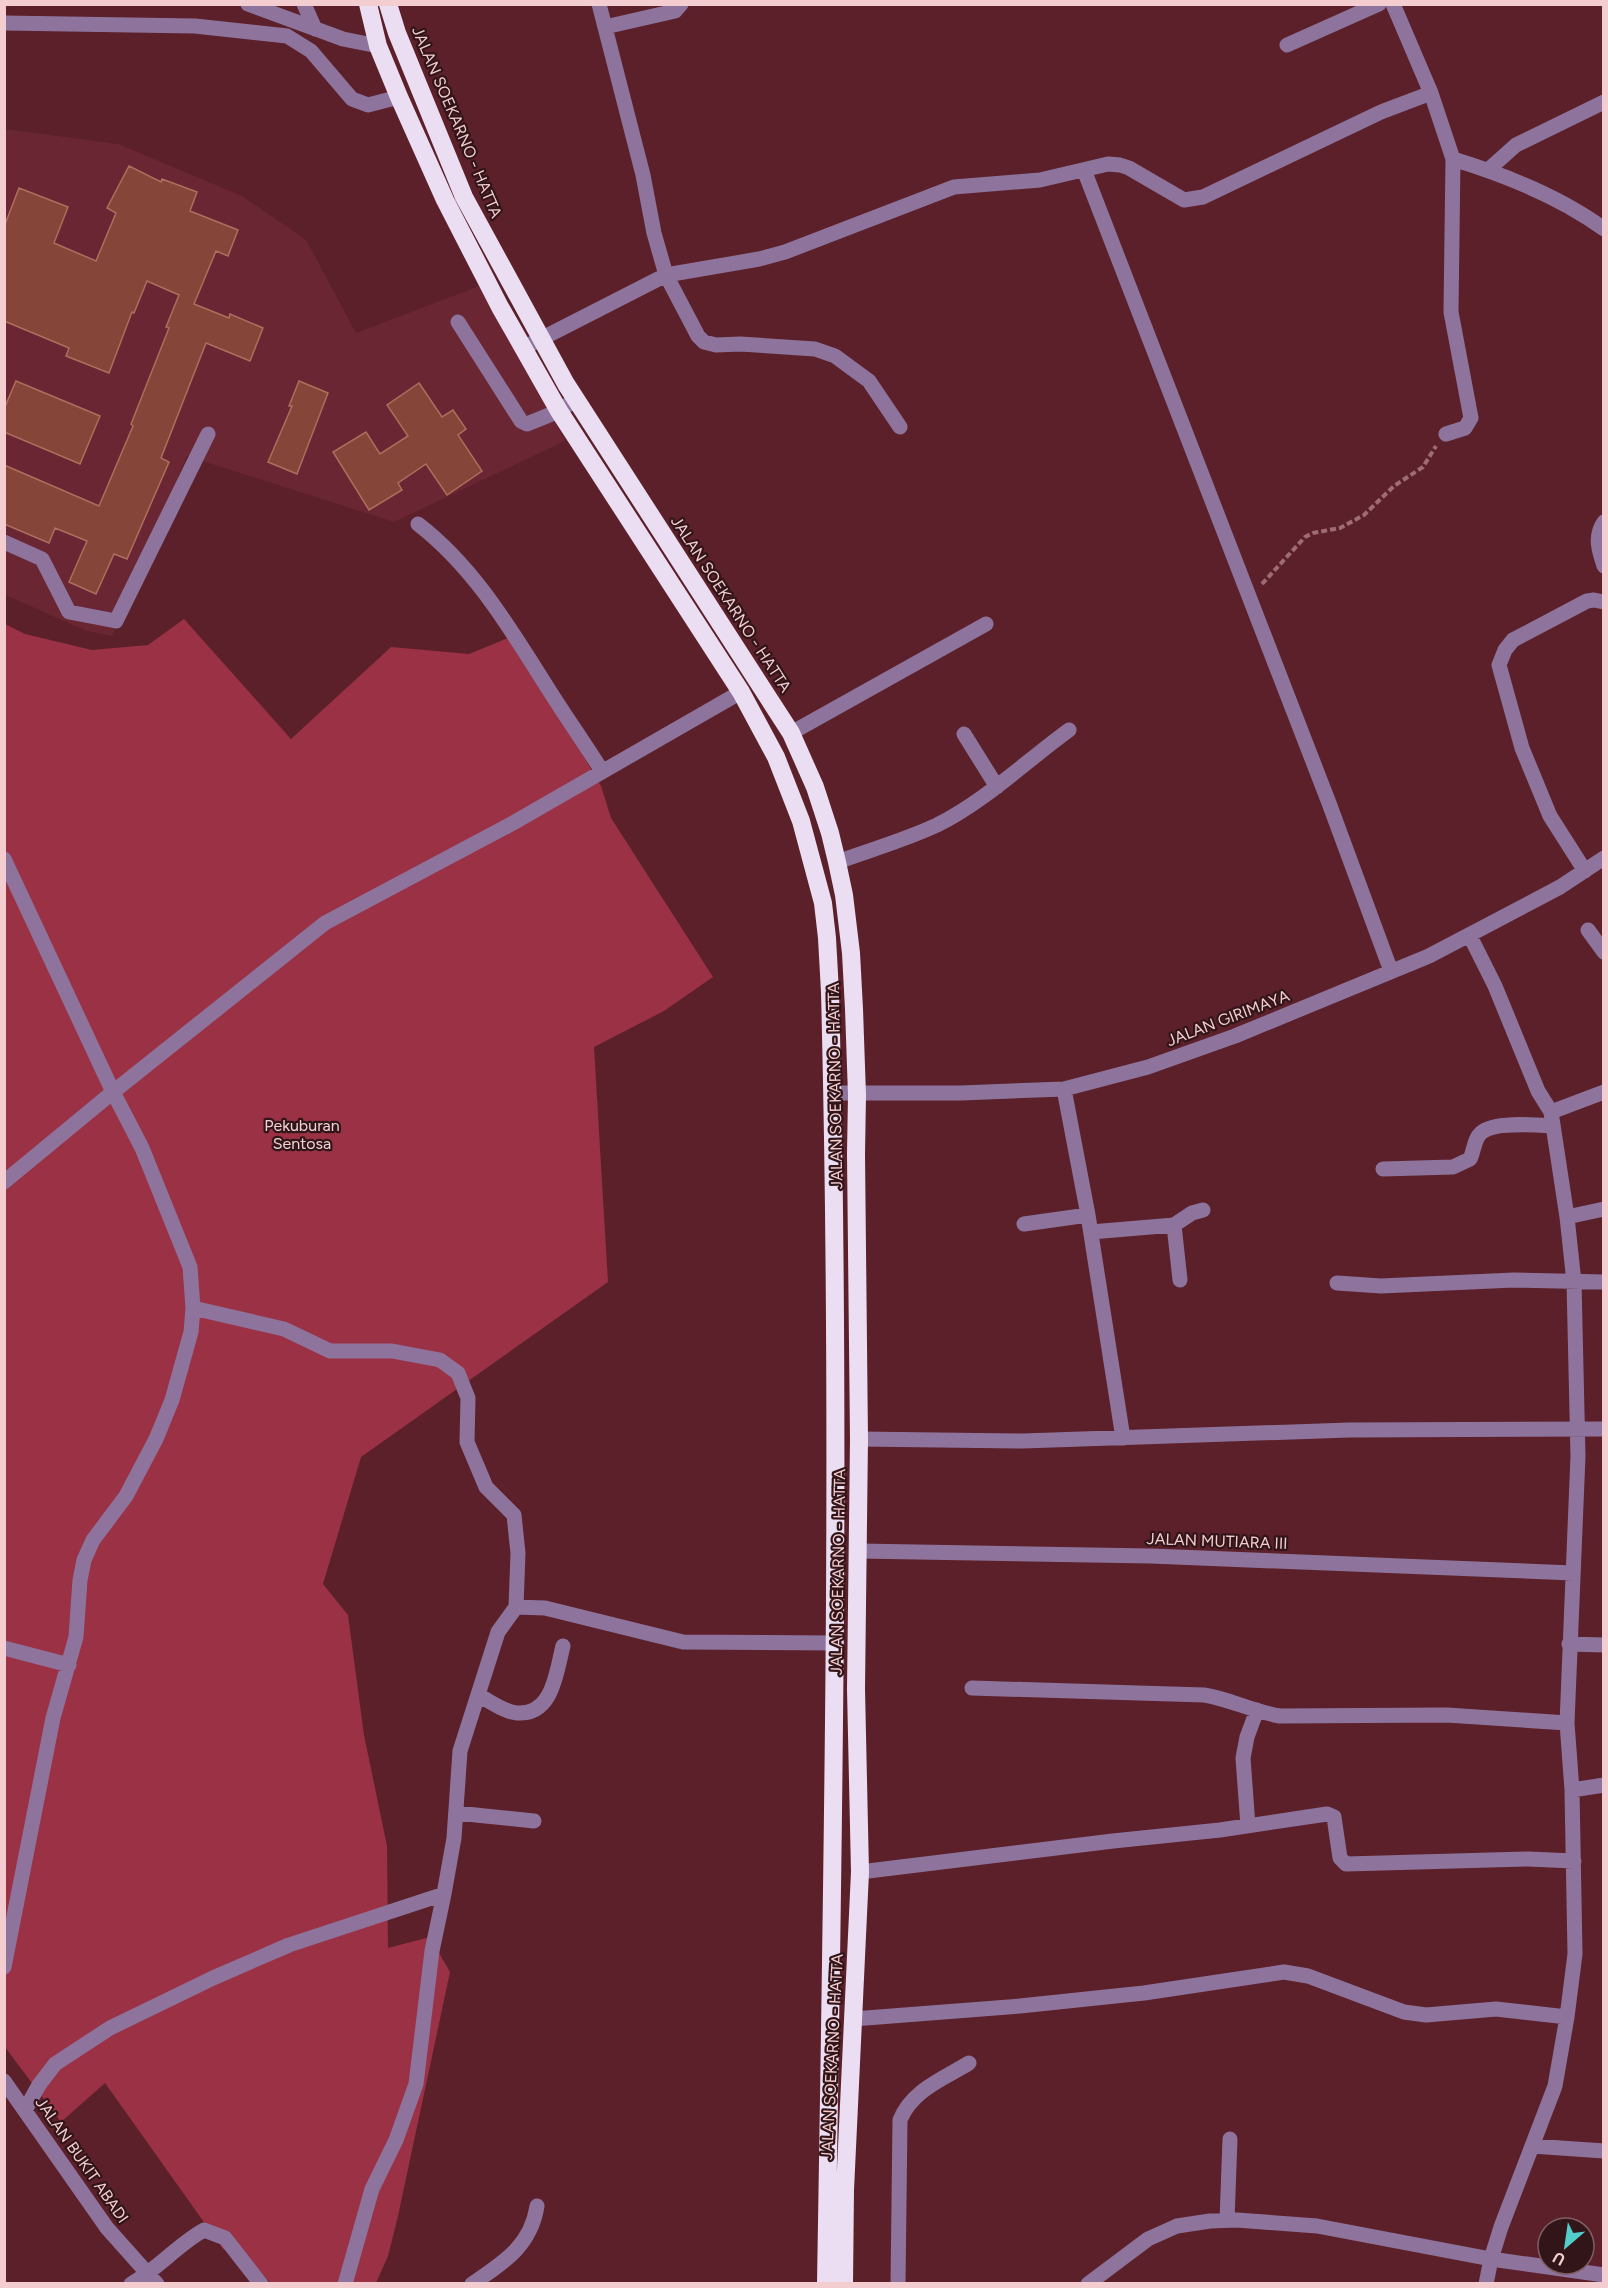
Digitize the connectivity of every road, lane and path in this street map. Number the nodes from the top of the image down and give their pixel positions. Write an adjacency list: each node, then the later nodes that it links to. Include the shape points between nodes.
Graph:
1 (248, 4): 11 (street)
2 (304, 4): 11 (street)
3 (368, 4): 13 (highway, JALAN SOEKARNO - HATTA)
4 (388, 4): 23 (highway, JALAN SOEKARNO - HATTA, via 464,197)
5 (599, 4): 10 (street)
6 (681, 4): 10 (street, via 675,11)
7 (1379, 4): 12 (street)
8 (1393, 4): 14 (street)
9 (4, 23): 15 (street, via 195,26 287,36 311,51 352,99 368,105)
10 (605, 27): 21 (street)
11 (315, 28): 13 (street)
12 (1287, 45)
13 (378, 46): 15 (highway, JALAN SOEKARNO - HATTA)
14 (1431, 93): 17 (street); 18 (street, via 1381,112 1192,200 1120,165)
15 (399, 97): 24 (highway, JALAN SOEKARNO - HATTA, via 445,200)
16 (1604, 102): 19 (street, via 1516,145)
17 (1453, 159): 19 (street); 29 (street, via 1451,312 1471,421 1465,428)
18 (1084, 170): 21 (street, via 1015,183 954,187 785,252); 34 (street)
19 (1488, 170): 20 (street, via 1567,205)
20 (1604, 229)
21 (666, 274): 23 (street); 27 (street, via 704,342 825,351 869,381)
22 (458, 321): 26 (street, via 521,421 527,424)
23 (541, 340): 24 (street); 25 (highway, JALAN SOEKARNO - HATTA)
24 (524, 347): 26 (highway, JALAN SOEKARNO - HATTA)
25 (576, 399): 26 (street); 39 (highway, JALAN SOEKARNO - HATTA)
26 (559, 411): 37 (highway, JALAN SOEKARNO - HATTA)
27 (900, 428)
28 (208, 434): 32 (street, via 116,621 69,612 42,559)
29 (1446, 434): 34 (path, via 1423,467 1394,486 1364,515 1340,528 1305,537)
30 (1604, 522): 33 (street, via 1598,539)
31 (418, 524): 41 (street, via 466,569 503,614)
32 (4, 542)
33 (1604, 567)
34 (1250, 599): 50 (street)
35 (1604, 602): 46 (street, via 1587,601 1513,640 1499,665 1522,748 1550,816)
36 (986, 624): 39 (street)
37 (741, 692): 41 (street); 54 (highway, JALAN SOEKARNO - HATTA, via 776,757 801,821 823,903)
38 (1069, 730): 42 (street)
39 (791, 733): 45 (highway, JALAN SOEKARNO - HATTA, via 815,787)
40 (964, 734): 42 (street)
41 (602, 771): 52 (street, via 325,923)
42 (997, 787): 45 (street, via 938,824)
43 (1604, 858): 46 (street, JALAN GIRIMAYA)
44 (4, 859): 52 (street)
45 (837, 862): 55 (highway, JALAN SOEKARNO - HATTA, via 851,953)
46 (1585, 871): 48 (street, JALAN GIRIMAYA)
47 (1588, 930): 49 (street)
48 (1470, 936): 50 (street, JALAN GIRIMAYA); 56 (street)
49 (1604, 952)
50 (1391, 971): 51 (street, JALAN GIRIMAYA, via 1236,1036 1148,1067)
51 (1064, 1089): 55 (street, JALAN GIRIMAYA); 61 (street)
52 (113, 1092): 58 (street); 70 (street, via 142,1148 190,1267)
53 (1604, 1092): 56 (street)
54 (833, 1093): 55 (street, JALAN GIRIMAYA); 78 (highway, JALAN SOEKARNO - HATTA)
55 (857, 1095): 74 (highway, JALAN SOEKARNO - HATTA)
56 (1552, 1119): 57 (street, via 1485,1130 1476,1140 1470,1160 1453,1167); 62 (street)
57 (1383, 1169)
58 (4, 1182)
59 (1604, 1209): 62 (street)
60 (1203, 1210): 64 (street)
61 (1088, 1215): 63 (street); 65 (street)
62 (1567, 1217): 67 (street)
63 (1024, 1224)
64 (1174, 1225): 65 (street); 66 (street)
65 (1091, 1232): 73 (street)
66 (1180, 1280)
67 (1574, 1282): 68 (street); 69 (street, via 1514,1280 1381,1286); 71 (street)
68 (1604, 1282)
69 (1337, 1283)
70 (193, 1308): 77 (street, via 284,1329 330,1351 392,1351 440,1360 458,1373 468,1398 466,1442 486,1487 514,1515 518,1553); 83 (street, via 191,1332 172,1400 156,1438 126,1496 93,1540 84,1560)
71 (1577, 1428): 72 (street); 73 (street, via 1349,1430); 76 (street)
72 (1604, 1429)
73 (1123, 1438): 74 (street)
74 (859, 1439): 75 (highway, JALAN SOEKARNO - HATTA)
75 (859, 1551): 76 (street, JALAN MUTIARA III, via 1151,1556); 94 (highway, JALAN SOEKARNO - HATTA, via 856,1689)
76 (1573, 1573): 79 (street)
77 (516, 1607): 78 (street, via 545,1608 683,1642); 85 (street, via 498,1632)
78 (836, 1643): 101 (highway, JALAN SOEKARNO - HATTA)
79 (1569, 1644): 80 (street); 87 (street)
80 (1604, 1645)
81 (563, 1646): 85 (street, via 551,1692 534,1710 516,1713)
82 (4, 1648): 83 (street)
83 (69, 1665): 96 (street, via 53,1718)
84 (972, 1688): 86 (street, via 1203,1695)
85 (478, 1695): 90 (street, via 460,1751)
86 (1257, 1710): 87 (street, via 1281,1716 1447,1714); 92 (street, via 1243,1758)
87 (1567, 1723): 89 (street)
88 (1604, 1785): 89 (street)
89 (1572, 1790): 93 (street)
90 (456, 1813): 91 (street); 95 (street)
91 (534, 1821)
92 (1248, 1826): 93 (street, via 1331,1814 1340,1858 1349,1865); 94 (street)
93 (1574, 1861): 97 (street, via 1575,1954)
94 (860, 1872): 98 (highway, JALAN SOEKARNO - HATTA)
95 (444, 1894): 103 (street, via 289,1945 110,2028 56,2064); 114 (street, via 432,1952 416,2084 396,2140 372,2189)
96 (4, 1967)
97 (1568, 2017): 98 (street, via 1496,2008 1426,2016 1404,2012 1308,1976 1284,1972 1144,1993); 105 (street, via 1555,2086)
98 (854, 2019): 102 (highway, JALAN SOEKARNO - HATTA)
99 (969, 2063): 118 (street, via 921,2091 900,2120)
100 (4, 2081): 103 (street, JALAN BUKIT ABADI)
101 (831, 2083): 102 (highway); 116 (highway, JALAN SOEKARNO - HATTA)
102 (850, 2084): 117 (highway, JALAN SOEKARNO - HATTA)
103 (25, 2110): 111 (street, JALAN BUKIT ABADI, via 106,2228)
104 (1230, 2139): 108 (street)
105 (1532, 2146): 106 (street); 109 (street)
106 (1604, 2151)
107 (537, 2206): 115 (street, via 524,2240 508,2259)
108 (1227, 2220): 109 (street, via 1317,2226); 119 (street, via 1177,2226 1148,2239)
109 (1491, 2259): 110 (street); 120 (street)
110 (1604, 2275)
111 (154, 2278): 112 (street); 113 (street, via 189,2238 204,2230 225,2238)
112 (131, 2283)
113 (261, 2283)
114 (345, 2283)
115 (472, 2283)
116 (826, 2283)
117 (844, 2283)
118 (898, 2283)
119 (1088, 2283)
120 (1486, 2283)

